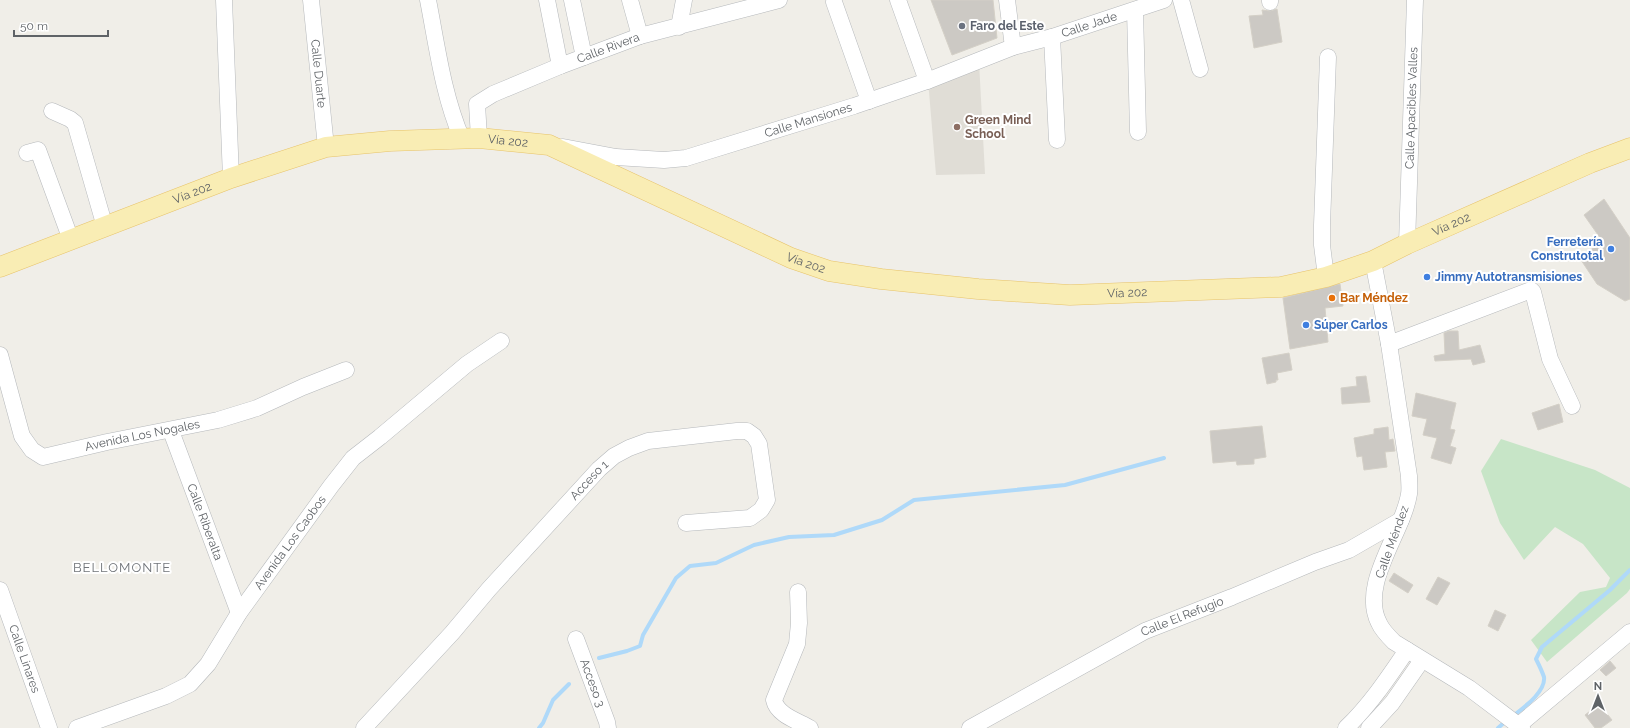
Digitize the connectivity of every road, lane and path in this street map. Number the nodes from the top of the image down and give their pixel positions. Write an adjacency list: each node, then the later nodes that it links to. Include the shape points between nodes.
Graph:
1 (224, 0): 35 (street)
2 (311, 0): 32 (street, Calle Duarte)
3 (428, 0): 29 (street, via 454,120)
4 (547, 0): 23 (street)
5 (572, 0): 21 (street)
6 (630, 0): 18 (street)
7 (684, 0): 17 (street)
8 (779, 0): 15 (street, Calle Rivera)
9 (898, 0): 25 (street)
10 (1007, 0): 20 (street)
11 (1164, 0): 16 (street, Calle Jade)
12 (1181, 0): 24 (street)
13 (1415, 0): 38 (street, Calle Apacibles Valles)
14 (834, 2): 26 (street)
15 (759, 3): 17 (street, Calle Rivera)
16 (1135, 10): 19 (street, Calle Jade); 28 (street)
17 (679, 27): 18 (street, Calle Rivera)
18 (640, 36): 21 (street, Calle Rivera)
19 (1052, 37): 20 (street, Calle Jade); 30 (street)
20 (1013, 47): 25 (street, Calle Mansiones)
21 (584, 57): 23 (street, Calle Rivera)
22 (1328, 57): 41 (street, via 1322,224)
23 (560, 66): 29 (street, Calle Rivera, via 493,94 477,104)
24 (1200, 69)
25 (927, 81): 26 (street, Calle Mansiones)
26 (869, 101): 31 (street, Calle Mansiones, via 686,158 664,160 616,157)
27 (52, 111): 36 (street, via 75,123)
28 (1138, 132)
29 (470, 138): 31 (main road, Vía 202); 32 (main road, Vía 202)
30 (1057, 140)
31 (549, 145): 41 (main road, Vía 202, via 792,258 829,271 978,289 1070,295 1281,287)
32 (326, 147): 35 (main road, Vía 202)
33 (1630, 148): 38 (main road, Vía 202, via 1590,163)
34 (27, 153): 37 (street, via 38,150)
35 (231, 178): 36 (main road, Vía 202)
36 (105, 227): 37 (main road, Vía 202)
37 (71, 240): 40 (main road, Vía 202)
38 (1407, 244): 39 (main road, Vía 202)
39 (1373, 261): 41 (main road, Vía 202); 43 (street, Calle Méndez)
40 (0, 267)
41 (1326, 276)
42 (501, 342): 52 (street, Avenida Los Caobos, via 467,364 353,458)
43 (1389, 344): 46 (street, via 1532,290 1550,359); 48 (street, Calle Méndez, via 1409,476 1409,493)
44 (0, 355): 47 (street, Avenida Los Nogales, via 22,436 32,450 43,457)
45 (346, 370): 47 (street, Avenida Los Nogales, via 257,408)
46 (1572, 406)
47 (171, 430): 52 (street, Calle Riberalta)
48 (1401, 520): 55 (street, Calle Méndez, via 1380,567 1374,599 1378,622 1384,632); 63 (street, Calle El Refugio, via 1349,550 1145,631)
49 (686, 523): 60 (street, Acceso 1, via 750,518 761,510 767,500 759,444 754,436 747,431 737,430 648,441 614,456 593,475)
50 (0, 590): 58 (street, Calle Linares)
51 (798, 592): 62 (street, via 797,644 774,700 781,712)
52 (239, 613): 59 (street, Avenida Los Caobos, via 208,664 190,684 166,696)
53 (1630, 632): 57 (street)
54 (576, 639): 61 (street, Acceso 3)
55 (1407, 650): 56 (street, Calle Méndez); 64 (street, via 1378,693)
56 (1422, 660): 57 (street, Calle Méndez, via 1469,688); 65 (street, via 1392,703)
57 (1521, 727)
58 (49, 728)
59 (77, 728)
60 (364, 728)
61 (608, 728)
62 (810, 728)
63 (970, 728)
64 (1346, 728)
65 (1369, 728)

